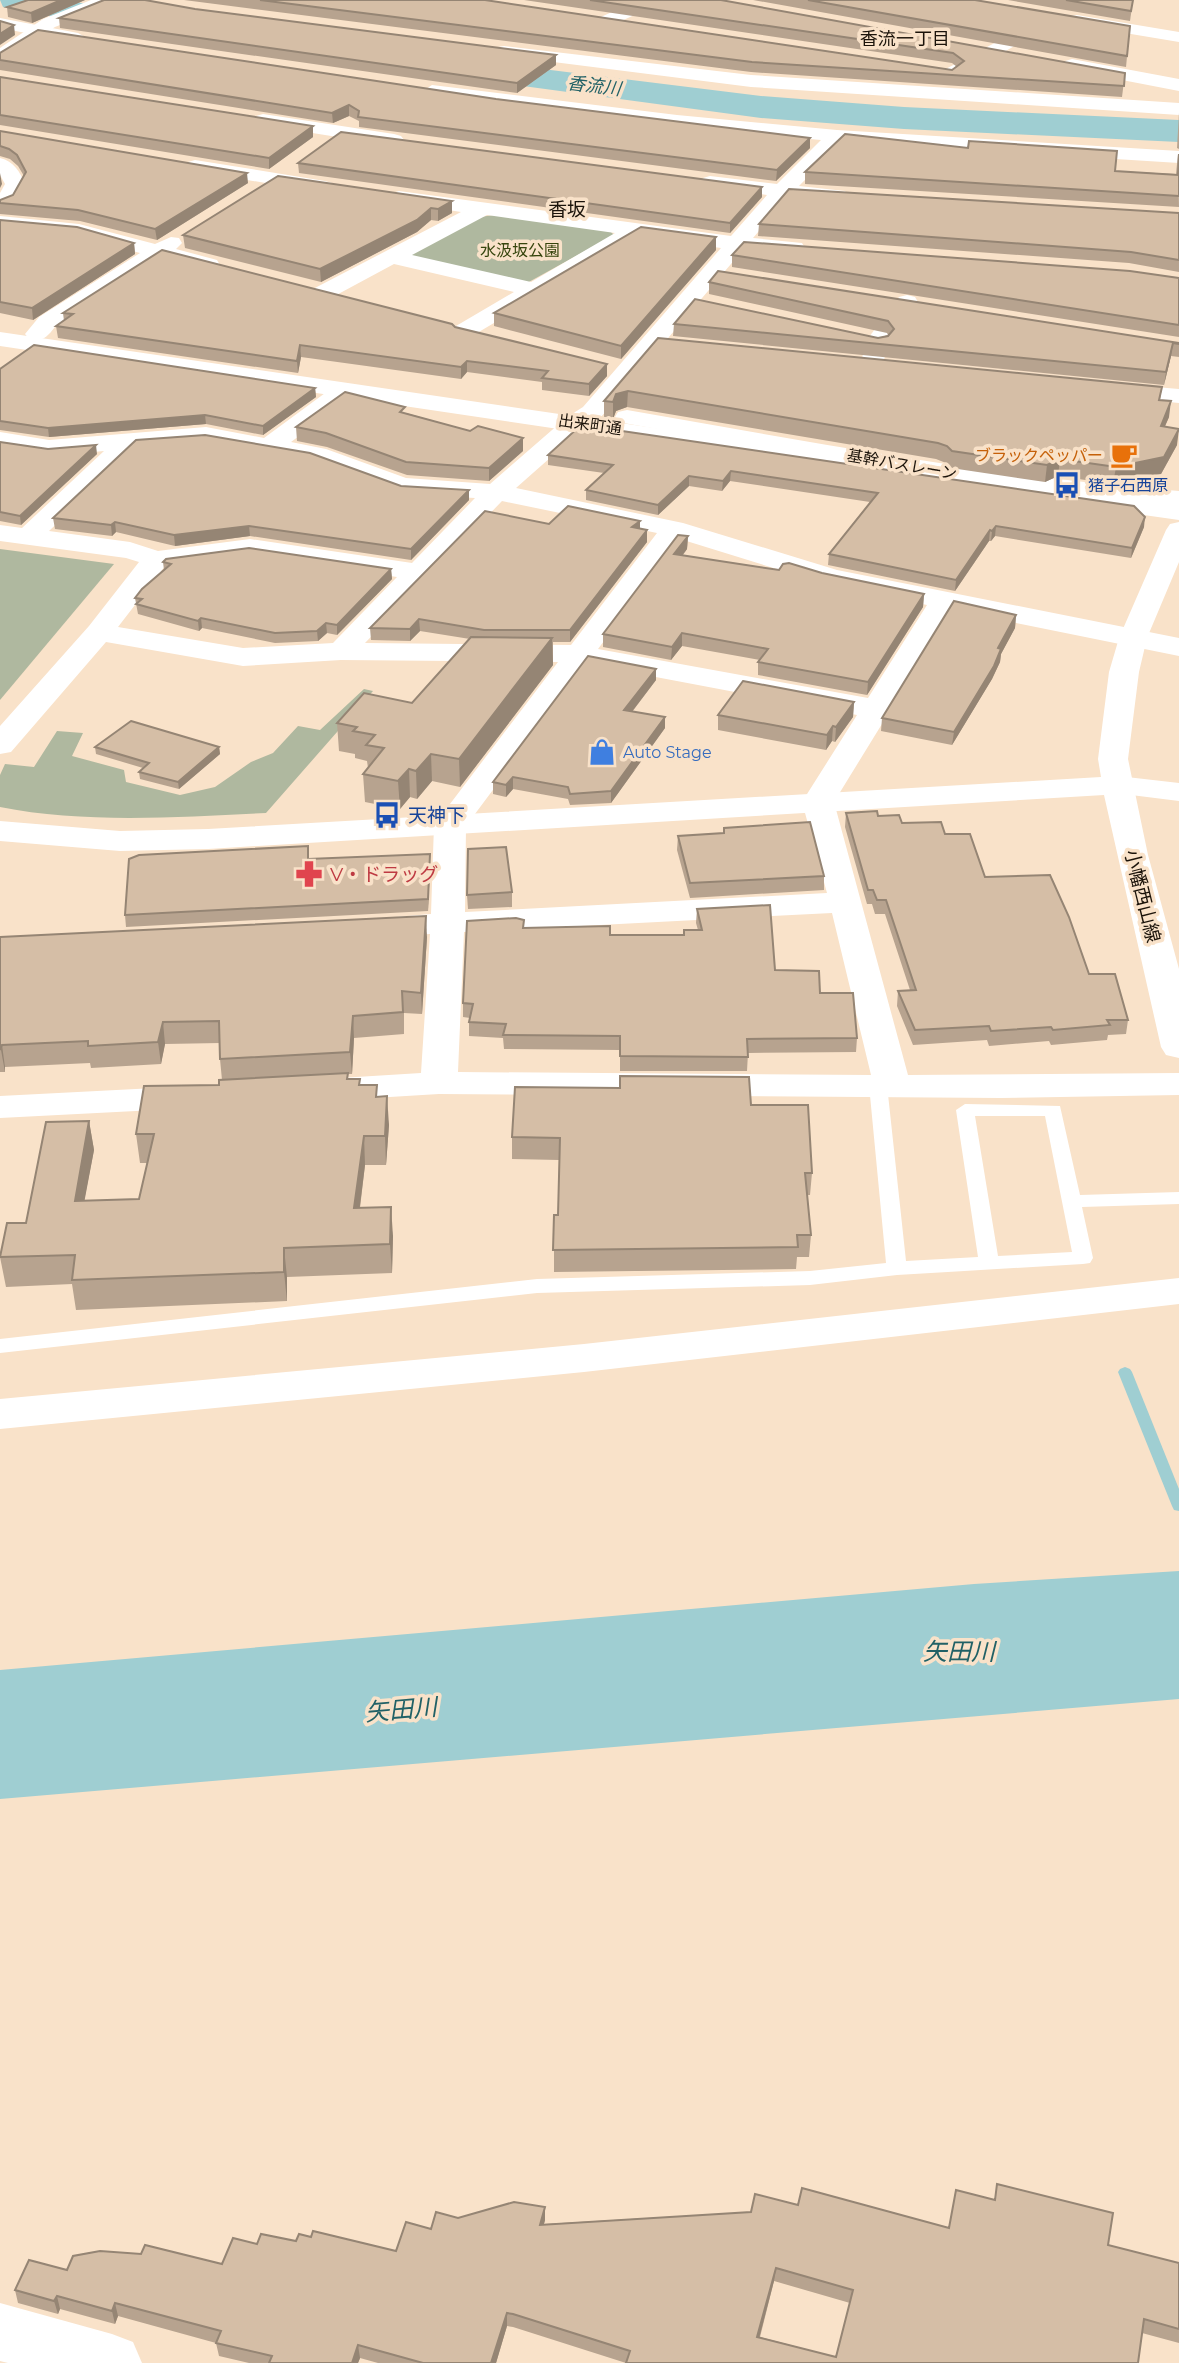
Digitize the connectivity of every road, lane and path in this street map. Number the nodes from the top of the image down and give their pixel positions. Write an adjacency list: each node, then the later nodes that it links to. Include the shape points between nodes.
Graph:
1 (653, 0): 7 (street)
2 (1081, 0): 6 (street)
3 (101, 2): 9 (street)
4 (1028, 11): 6 (street)
5 (580, 16): 7 (street)
6 (1054, 16): 11 (street); 15 (street)
7 (607, 20): 10 (street); 16 (street)
8 (0, 23): 9 (street)
9 (43, 27): 12 (street); 17 (street)
10 (647, 27)
11 (1179, 37)
12 (91, 40)
13 (965, 46): 15 (street)
14 (490, 49): 16 (street)
15 (992, 51): 18 (street); 21 (street)
16 (530, 54): 24 (street, via 751,81)
17 (0, 56)
18 (1019, 56)
19 (1059, 63): 22 (street)
20 (927, 69): 21 (street)
21 (954, 73): 24 (street)
22 (1179, 85)
23 (419, 89): 29 (street)
24 (918, 93): 25 (street)
25 (1179, 109)
26 (242, 117): 28 (street)
27 (359, 117): 28 (street)
28 (336, 132): 30 (street); 31 (street)
29 (837, 136): 32 (street); 39 (street)
30 (418, 143)
31 (316, 148)
32 (1179, 157)
33 (178, 163): 37 (street)
34 (0, 164): 42 (street, via 15,184)
35 (295, 164): 37 (street)
36 (688, 179): 39 (street)
37 (274, 180): 38 (street); 40 (street)
38 (352, 191)
39 (782, 191): 43 (street); 48 (street)
40 (250, 194)
41 (378, 194): 44 (street)
42 (4, 197)
43 (864, 197)
44 (483, 209): 47 (street); 51 (street)
45 (0, 222): 50 (street, via 79,230)
46 (192, 230): 50 (street)
47 (636, 230): 48 (street); 56 (street)
48 (740, 244): 49 (street); 53 (street)
49 (809, 249)
50 (157, 252): 52 (street); 67 (street, via 47,322)
51 (391, 257): 56 (street); 57 (street)
52 (233, 271)
53 (713, 273): 54 (street); 59 (street)
54 (739, 276)
55 (296, 288): 57 (street)
56 (534, 290): 66 (street)
57 (321, 294): 60 (street)
58 (881, 298): 61 (street)
59 (690, 300): 62 (street); 72 (street)
60 (347, 301)
61 (907, 302): 63 (street); 71 (street)
62 (717, 306)
63 (934, 307)
64 (438, 324): 66 (street)
65 (0, 328): 67 (street, 出来町通)
66 (464, 331): 69 (street)
67 (37, 334): 82 (street, 出来町通)
68 (851, 336): 71 (street)
69 (489, 337)
70 (0, 339): 80 (street, 出来町通)
71 (878, 341): 76 (street)
72 (653, 344): 73 (street); 78 (street)
73 (680, 347)
74 (844, 364): 76 (street)
75 (603, 365): 78 (street)
76 (872, 367): 77 (street)
77 (898, 370)
78 (629, 371): 82 (street)
79 (1086, 387): 81 (street)
80 (345, 390): 82 (street, 出来町通); 86 (street)
81 (1179, 396)
82 (584, 417): 83 (street, 出来町通); 88 (street); 90 (street, 出来町通)
83 (628, 417): 87 (street, 出来町通); 89 (street, 基幹バスレーン, via 980,477)
84 (0, 440): 85 (street, via 49,448)
85 (129, 441): 86 (street, via 206,435); 96 (street)
86 (270, 446): 88 (street, via 317,454 402,486)
87 (1179, 491)
88 (496, 492): 93 (street); 98 (street)
89 (1179, 499)
90 (1111, 503): 91 (street); 92 (street, 出来町通)
91 (1179, 504)
92 (1179, 512)
93 (674, 529): 99 (street, via 832,577); 104 (street)
94 (1179, 530): 101 (street, 小幡西山線)
95 (0, 533): 96 (street)
96 (28, 537): 97 (street, via 130,550)
97 (156, 559): 98 (street, via 250,547); 100 (street)
98 (418, 572): 103 (street)
99 (945, 598): 101 (street); 105 (street)
100 (99, 632): 103 (street, via 243,657); 106 (street)
101 (1133, 638): 102 (street); 107 (street, 小幡西山線, via 1113,759)
102 (1179, 647)
103 (341, 651): 104 (street)
104 (579, 654): 105 (street); 110 (street)
105 (876, 709): 109 (street)
106 (0, 745)
107 (1118, 785): 108 (street); 109 (street); 115 (street, 小幡西山線, via 1132,855)
108 (1179, 792)
109 (818, 802): 110 (street); 112 (street)
110 (450, 825): 111 (street, via 120,841); 113 (street)
111 (0, 831)
112 (846, 902): 113 (street); 119 (street)
113 (448, 923): 114 (street); 117 (street)
114 (340, 928)
115 (1173, 990): 116 (street, 小幡西山線)
116 (1179, 1047)
117 (439, 1083): 119 (street); 120 (street)
118 (1179, 1084): 122 (street)
119 (885, 1086): 122 (street); 127 (lane)
120 (288, 1092)
121 (233, 1095): 123 (street)
122 (1003, 1097): 125 (lane, via 1053,1110); 126 (lane, via 965,1110)
123 (0, 1107)
124 (1179, 1198): 125 (lane)
125 (1073, 1201): 126 (lane, via 1083,1258)
126 (989, 1264): 127 (lane)
127 (897, 1268): 129 (lane, via 810,1278 537,1286)
128 (1179, 1292): 130 (street, via 584,1358)
129 (0, 1346)
130 (0, 1414)
131 (0, 2332): 132 (street)
132 (112, 2363)

